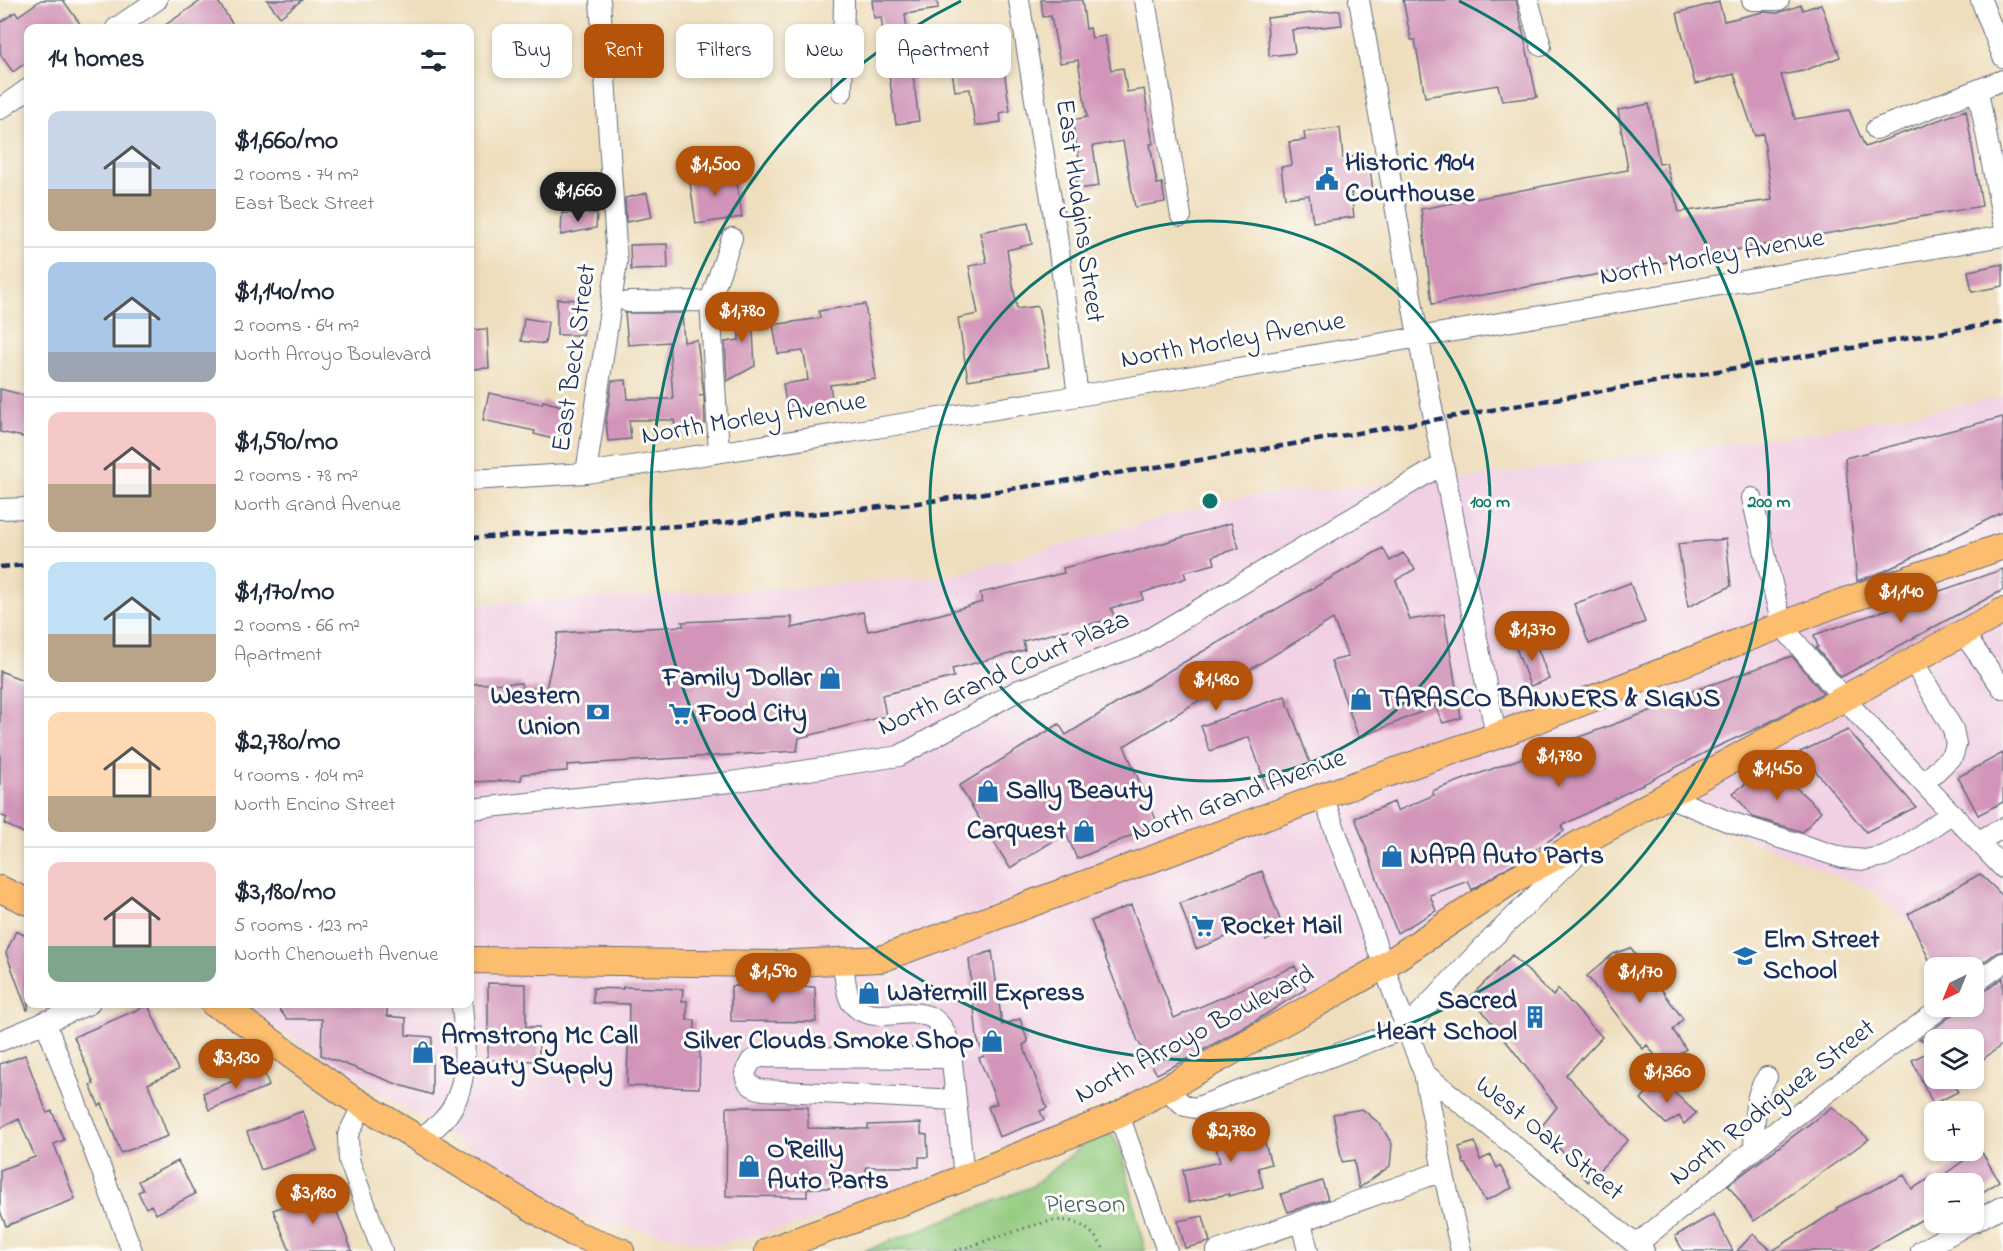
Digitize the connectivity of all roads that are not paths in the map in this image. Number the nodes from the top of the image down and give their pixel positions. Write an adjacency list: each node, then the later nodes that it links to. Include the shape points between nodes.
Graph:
1 (157, 0): 11 (street)
2 (600, 0): 30 (street, East Beck Street, via 616,262)
3 (844, 0): 17 (street)
4 (1019, 0): 27 (street, East Hudgins Street)
5 (1145, 0): 20 (street)
6 (1359, 0): 26 (street)
7 (1528, 0): 12 (street)
8 (1752, 0): 9 (street)
9 (1779, 0)
10 (1981, 0): 13 (street)
11 (122, 24)
12 (1541, 46)
13 (2003, 57)
14 (2003, 80): 15 (street)
15 (1978, 91): 19 (street); 21 (street)
16 (24, 92): 18 (street)
17 (842, 92)
18 (0, 109)
19 (1876, 129)
20 (1181, 216)
21 (2003, 222)
22 (2003, 236): 26 (street, North Morley Avenue)
23 (732, 238): 24 (street)
24 (710, 301): 25 (street); 28 (street)
25 (628, 302)
26 (1418, 336): 27 (street, North Morley Avenue); 29 (street)
27 (1078, 396): 28 (street, North Morley Avenue)
28 (719, 452): 30 (street, North Morley Avenue)
29 (1443, 464): 42 (street); 46 (street, North Grand Court Plaza, via 1139,645 1019,690 899,756 731,782)
30 (586, 473): 31 (street, North Morley Avenue)
31 (474, 480)
32 (1752, 498): 37 (street)
33 (24, 508): 34 (street)
34 (0, 510)
35 (2003, 546): 37 (main road, North Grand Avenue)
36 (2003, 611): 38 (main road, North Arroyo Boulevard)
37 (1782, 626): 41 (street); 42 (main road, North Grand Avenue)
38 (1963, 633): 39 (main road, North Arroyo Boulevard); 40 (street)
39 (1913, 661): 41 (main road, North Arroyo Boulevard); 43 (street, via 1953,729 1956,744 1953,755)
40 (2003, 689)
41 (1844, 699): 43 (street); 45 (main road, North Arroyo Boulevard)
42 (1496, 736): 44 (main road, North Grand Avenue)
43 (1924, 783): 47 (street)
44 (1323, 796): 55 (main road, North Grand Avenue, via 881,959); 57 (street, West Oak Street)
45 (1666, 796): 47 (street, via 1727,822 1843,858 1865,860 1906,845); 49 (main road, North Arroyo Boulevard)
46 (474, 809)
47 (1952, 813): 50 (street)
48 (2003, 828): 50 (street)
49 (1600, 832): 57 (main road, North Arroyo Boulevard, via 1513,880); 64 (street)
50 (1978, 841): 51 (street)
51 (2003, 868)
52 (0, 889): 53 (main road)
53 (24, 900)
54 (474, 960): 55 (main road, North Grand Avenue, via 771,964)
55 (842, 961): 66 (street, via 850,1000 860,1010 876,1015 926,1016 936,1021 948,1036)
56 (2003, 963): 58 (street)
57 (1384, 966): 64 (street, West Oak Street); 69 (main road, North Arroyo Boulevard)
58 (1984, 977)
59 (79, 1008): 63 (street)
60 (228, 1008): 71 (main road)
61 (462, 1008): 73 (street, via 465,1066 457,1100 440,1124)
62 (1929, 1017): 74 (street, North Rodriguez Street)
63 (45, 1021): 65 (street); 83 (street)
64 (1406, 1028): 67 (street, West Oak Street); 69 (street, via 1195,1108 1185,1106)
65 (0, 1041)
66 (951, 1058): 70 (street); 70 (street, via 760,1057 751,1061 745,1073 749,1084 763,1090)
67 (1424, 1073): 75 (street); 82 (street, West Oak Street)
68 (1767, 1077): 74 (street, via 1757,1100)
69 (1166, 1089): 72 (main road, North Arroyo Boulevard)
70 (956, 1100): 76 (street)
71 (363, 1104): 73 (main road); 84 (street, via 348,1135 349,1160)
72 (1119, 1115): 76 (main road, North Arroyo Boulevard); 87 (street)
73 (419, 1139): 85 (main road, via 573,1233)
74 (1754, 1150): 82 (street, North Rodriguez Street)
75 (1443, 1171): 79 (street); 90 (street)
76 (964, 1177): 86 (main road, North Arroyo Boulevard)
77 (2003, 1206): 78 (street)
78 (1984, 1216)
79 (1301, 1222): 88 (street); 89 (street)
80 (1960, 1233): 81 (street)
81 (1945, 1246): 91 (street)
82 (1640, 1247)
83 (132, 1251)
84 (382, 1251)
85 (621, 1251)
86 (768, 1251)
87 (1167, 1251)
88 (1217, 1251)
89 (1308, 1251)
90 (1461, 1251)
91 (1921, 1251)

